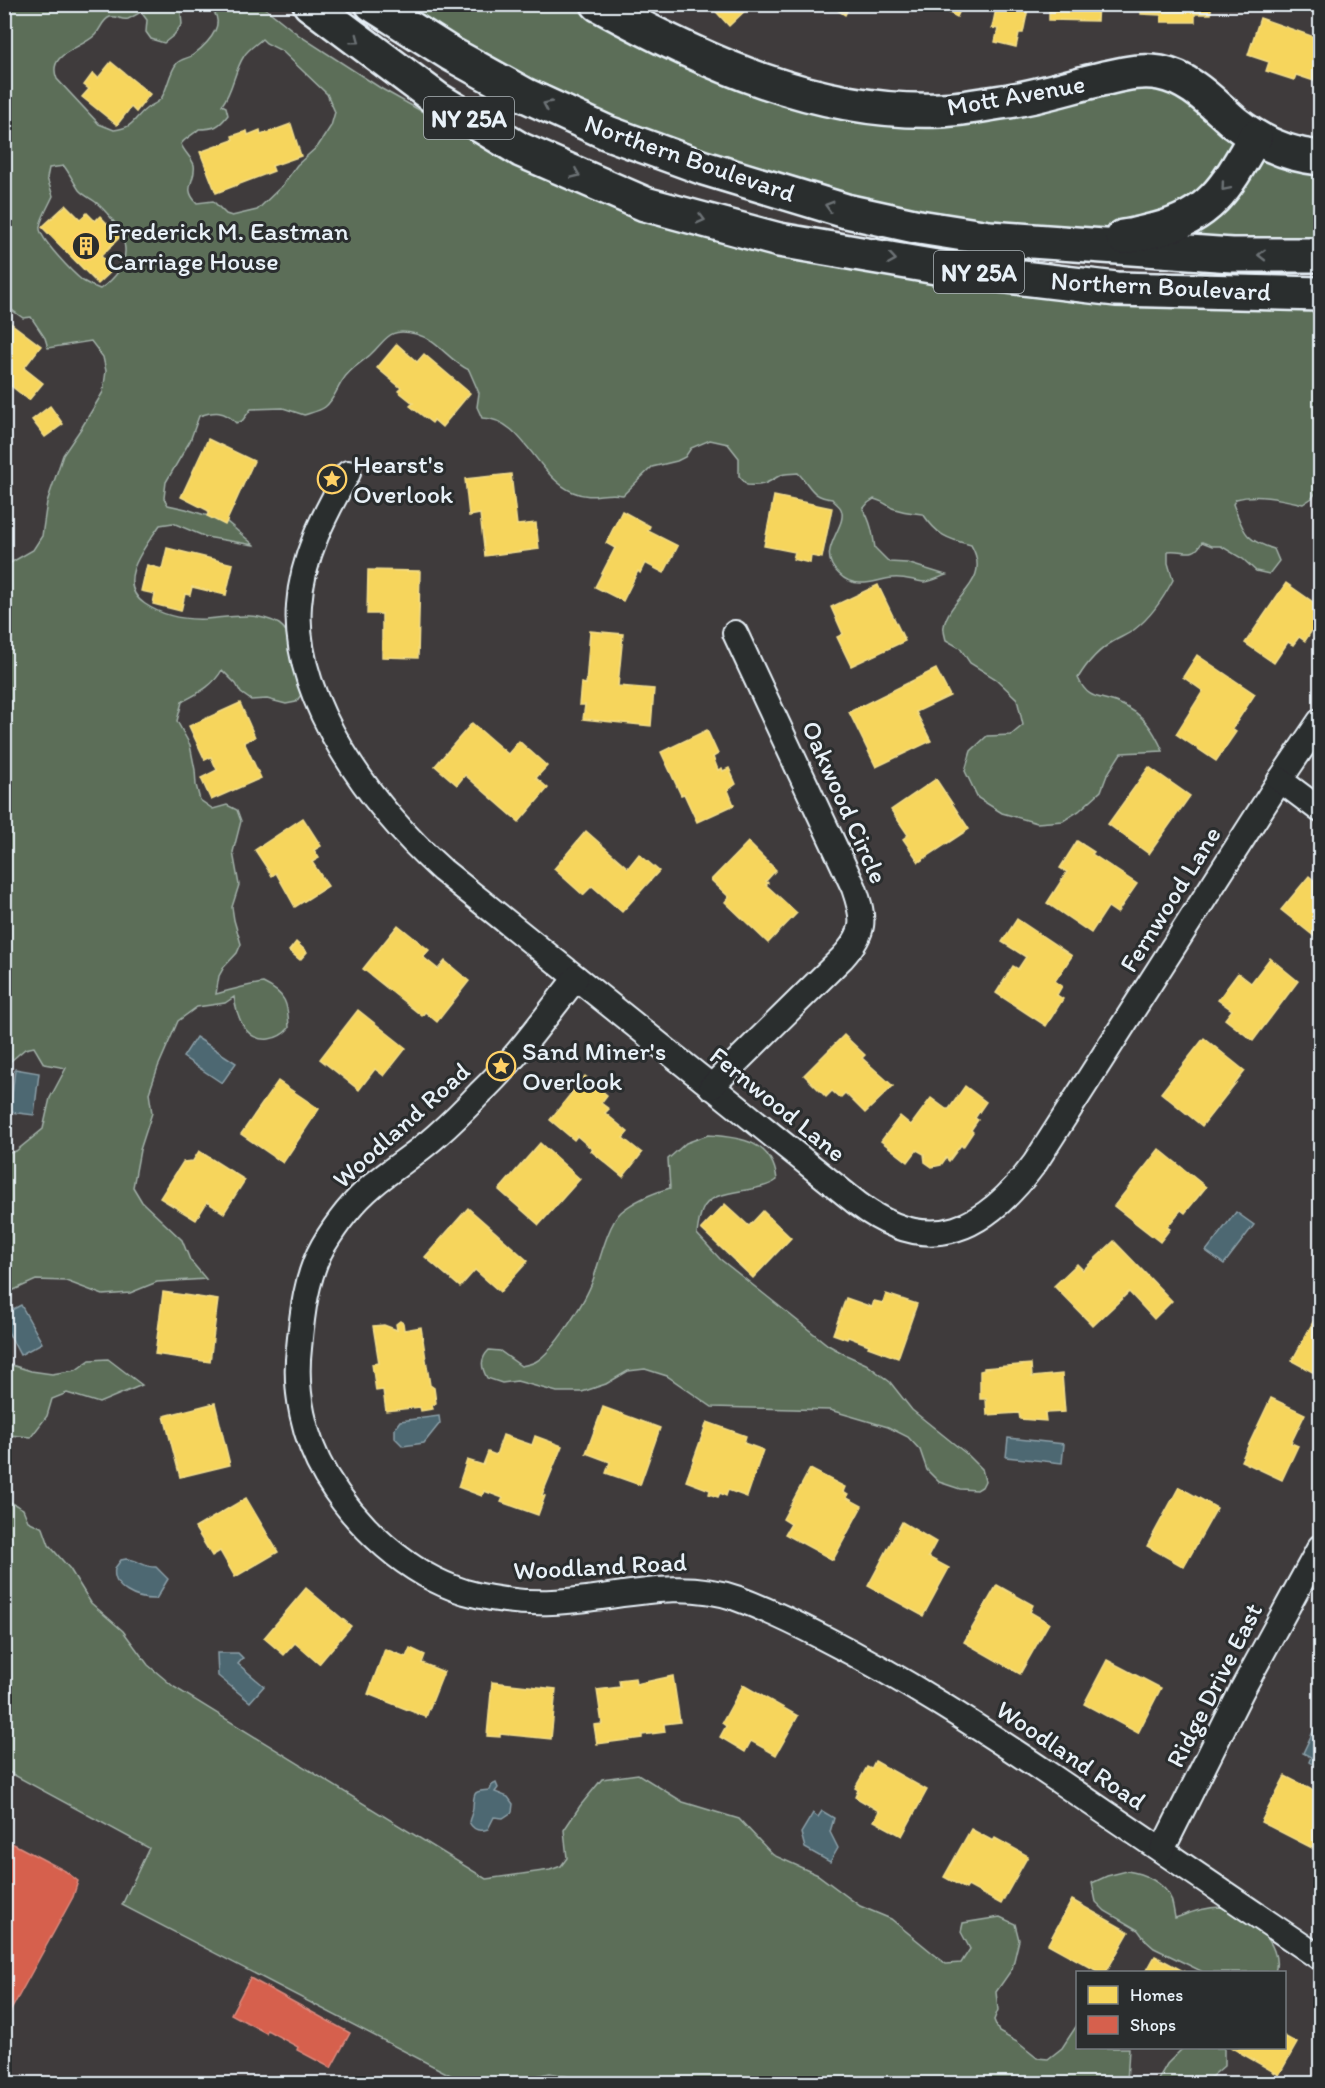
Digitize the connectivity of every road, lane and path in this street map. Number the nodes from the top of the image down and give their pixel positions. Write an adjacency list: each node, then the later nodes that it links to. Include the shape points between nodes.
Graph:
1 (310, 4): 8 (main road, Northern Boulevard / NY 25A, one-way to 8, via 437,99 521,150 645,204 779,240 948,269 1116,289)
2 (372, 4): 6 (main road, Northern Boulevard / NY 25A, one-way to 2, via 846,211 704,168 608,133 525,95)
3 (598, 4): 4 (main road, Mott Avenue, via 696,54 816,97 875,107 941,110 1012,100 1128,73 1157,72 1190,84)
4 (1255, 137): 5 (main road, Mott Avenue, via 1282,151); 6 (main road, one-way to 6, via 1230,180 1208,206 1175,225 1127,237)
5 (1320, 158)
6 (989, 238): 7 (main road, Northern Boulevard / NY 25A, one-way to 6, via 1232,255)
7 (1320, 255)
8 (1320, 294)
9 (348, 474): 14 (street, Fernwood Lane, via 327,511 306,563 298,605 302,652 320,707 355,769 402,831 442,870)
10 (735, 633): 15 (street, Oakwood Circle, via 854,888 863,922 851,948)
11 (1320, 721): 12 (street, Fernwood Lane)
12 (1280, 780): 13 (street); 15 (street, Fernwood Lane, via 1035,1163 1017,1187 977,1221 942,1232 911,1231 890,1224 864,1208)
13 (1320, 810)
14 (576, 978): 15 (street, Fernwood Lane); 17 (street, Woodland Road, via 493,1081 436,1136 370,1187 321,1249 304,1300 298,1391 311,1443 332,1486 369,1530 399,1557 431,1578 488,1598 555,1602 694,1588 764,1608 868,1660 967,1719)
15 (711, 1087)
16 (1320, 1547): 17 (street, Ridge Drive East)
17 (1162, 1850): 18 (street, Woodland Road)
18 (1320, 1958)

